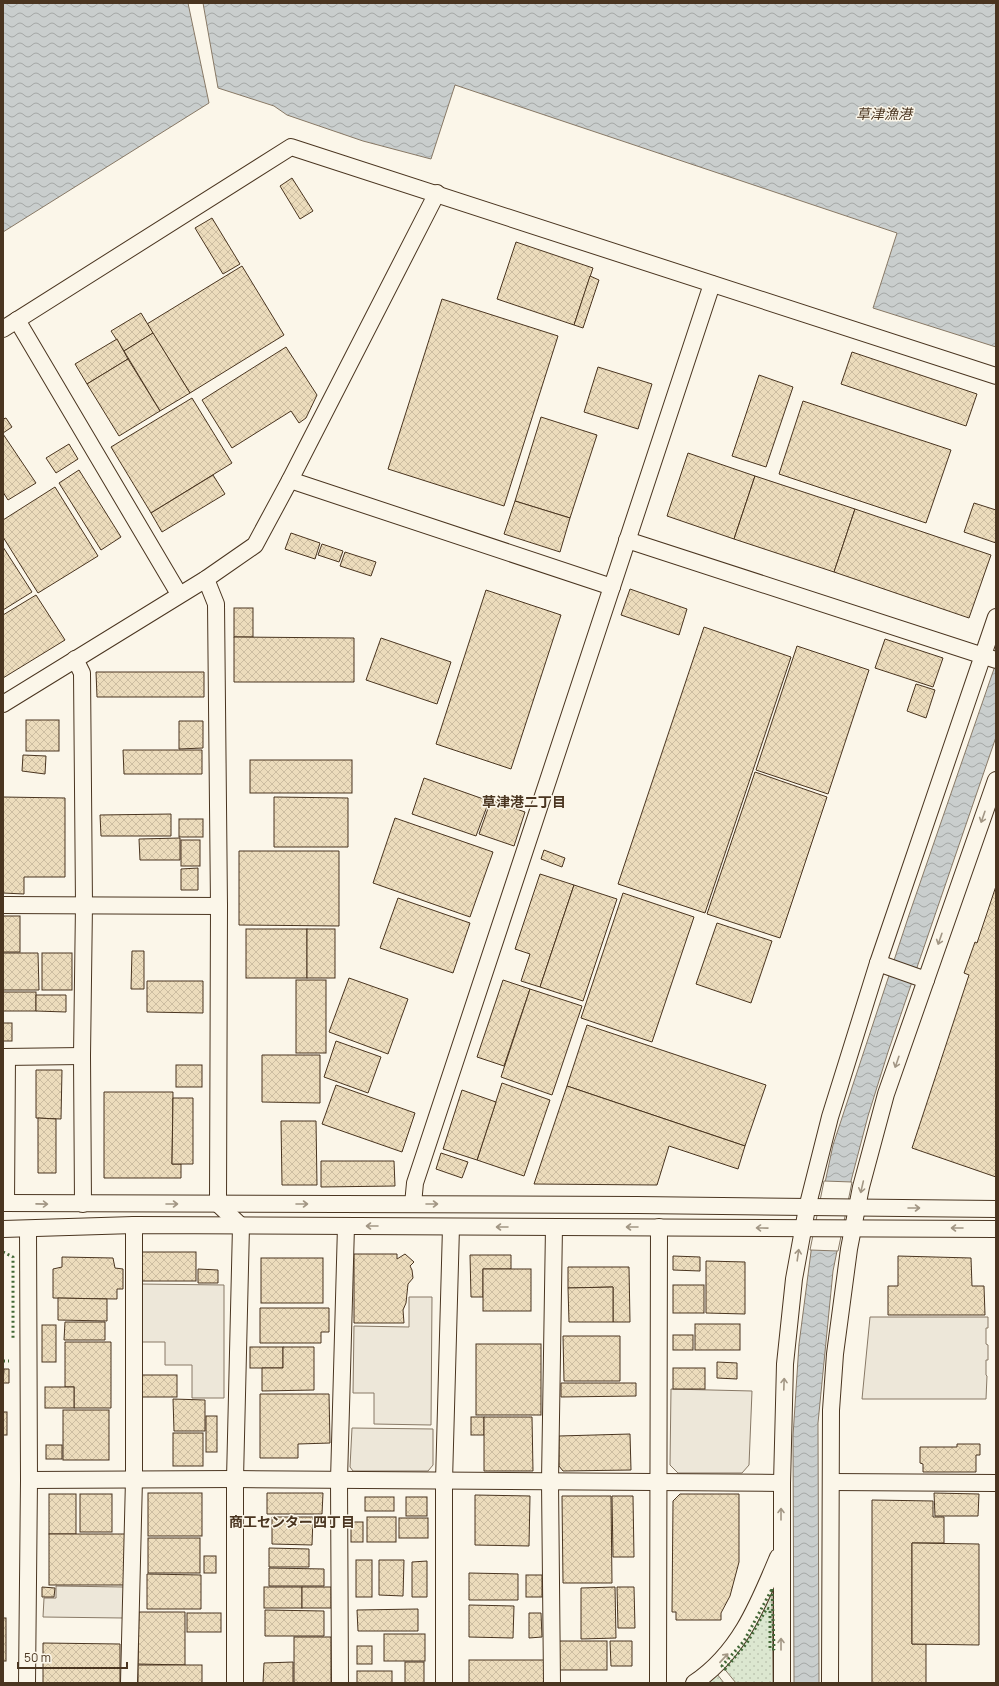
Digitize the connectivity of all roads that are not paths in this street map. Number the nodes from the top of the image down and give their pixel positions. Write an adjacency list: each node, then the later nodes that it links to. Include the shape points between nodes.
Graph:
1 (437, 194): 2 (street); 3 (street, via 291,147); 6 (street)
2 (712, 284): 5 (street); 7 (street)
3 (17, 320): 4 (street); 10 (street)
4 (3, 329)
5 (996, 376)
6 (290, 480): 8 (street, via 255,545); 9 (street)
7 (628, 540): 9 (street); 12 (street)
8 (206, 579): 10 (street); 18 (street, via 216,604)
9 (612, 587): 26 (street, via 415,1183)
10 (179, 594): 13 (street)
11 (996, 618): 12 (street)
12 (990, 658): 19 (street)
13 (75, 659): 14 (street); 17 (street, via 82,673)
14 (3, 704)
15 (996, 780): 20 (street, one-way to 20)
16 (3, 904): 17 (street)
17 (84, 904): 18 (street); 21 (street)
18 (219, 906): 25 (street)
19 (883, 965): 20 (street); 27 (street, via 830,1117)
20 (921, 978): 28 (street, one-way to 28)
21 (82, 1056): 22 (street); 24 (street)
22 (5, 1057): 23 (street)
23 (5, 1203): 24 (street, one-way to 24)
24 (83, 1204): 25 (street, one-way to 25)
25 (218, 1204): 26 (street, one-way to 26); 31 (street)
26 (413, 1204): 27 (street, one-way to 27)
27 (813, 1208): 28 (street); 36 (street)
28 (852, 1208): 29 (street, one-way to 29); 37 (street)
29 (996, 1209)
30 (134, 1225): 31 (street); 39 (street); 41 (street)
31 (241, 1226): 32 (street); 42 (street)
32 (346, 1226): 33 (street, one-way to 32); 44 (street)
33 (451, 1227): 34 (street, one-way to 33); 45 (street)
34 (554, 1227): 35 (street, one-way to 34); 46 (street)
35 (660, 1227): 36 (street, one-way to 35); 47 (street)
36 (809, 1228): 37 (street); 49 (street, one-way to 36, via 785,1364 794,1279)
37 (848, 1228): 40 (street, one-way to 37); 48 (street, via 831,1410)
38 (3, 1229): 39 (street)
39 (28, 1229): 43 (street)
40 (996, 1229)
41 (134, 1479): 42 (street); 43 (street); 53 (street)
42 (235, 1479): 44 (street); 54 (street)
43 (29, 1480): 52 (street)
44 (339, 1480): 45 (street); 55 (street)
45 (444, 1481): 46 (street); 56 (street)
46 (550, 1481): 47 (street); 57 (street)
47 (658, 1482): 49 (street); 58 (street)
48 (831, 1482): 50 (street); 61 (street)
49 (782, 1483): 51 (street, one-way to 49)
50 (996, 1483)
51 (781, 1548): 59 (street, one-way to 51, via 716,1666 743,1633 758,1606); 60 (street, one-way to 51)
52 (27, 1683)
53 (129, 1683)
54 (235, 1683)
55 (340, 1683)
56 (444, 1683)
57 (552, 1683)
58 (658, 1683)
59 (694, 1683)
60 (782, 1683)
61 (830, 1683)

